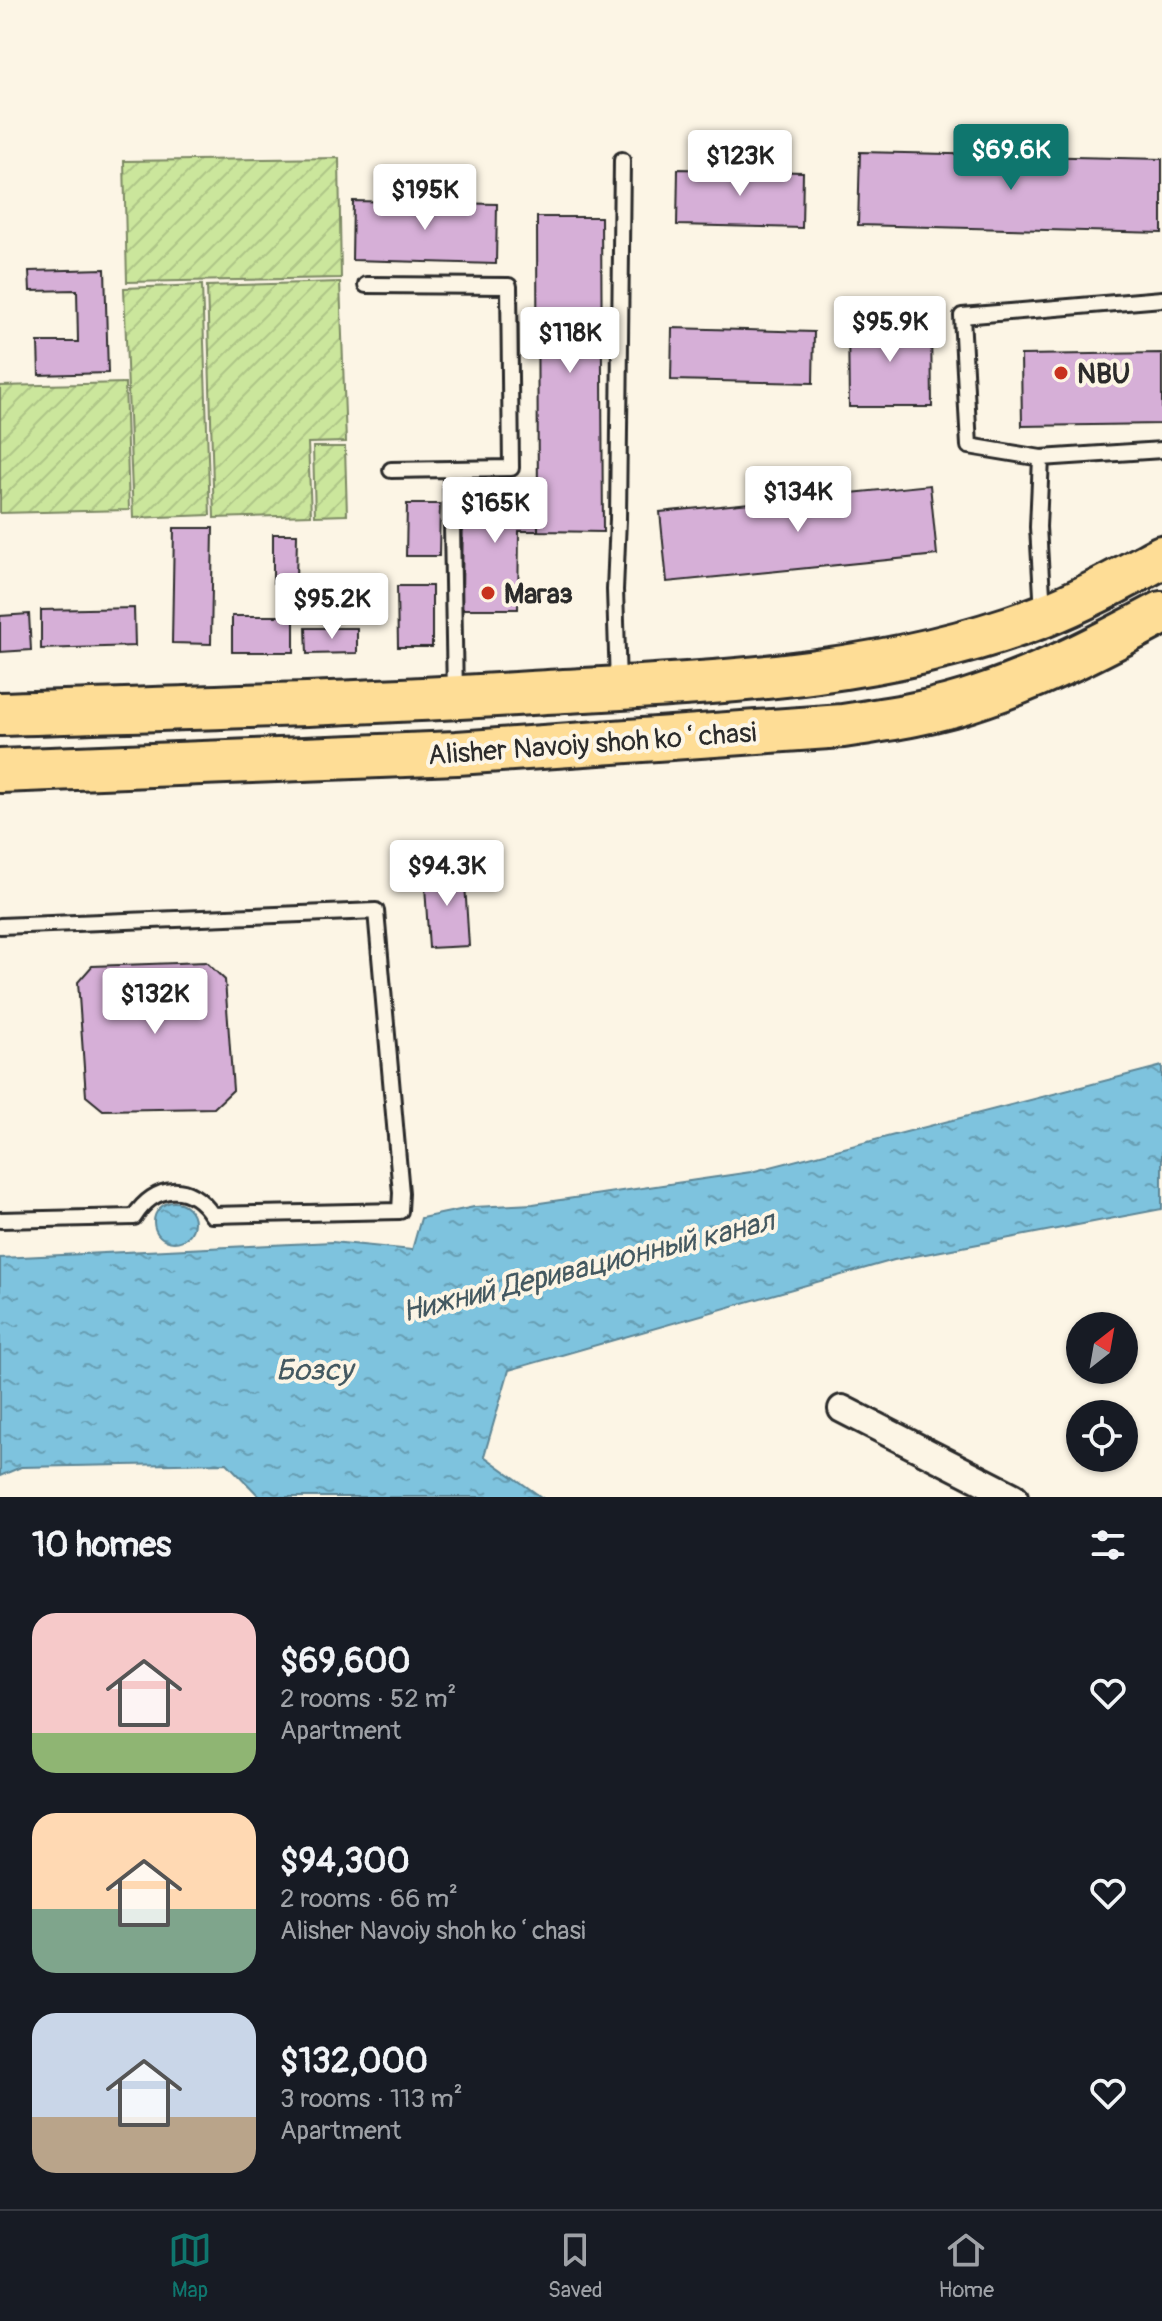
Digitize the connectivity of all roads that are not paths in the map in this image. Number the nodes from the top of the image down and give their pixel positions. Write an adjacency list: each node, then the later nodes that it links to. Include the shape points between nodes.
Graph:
1 (622, 160): 11 (lane)
2 (366, 285): 6 (lane, via 509,286 511,468)
3 (1162, 299): 5 (lane, via 962,316 969,446)
4 (1162, 450): 5 (lane)
5 (1041, 458): 10 (lane, via 1038,527)
6 (451, 469): 7 (lane); 12 (lane)
7 (391, 470)
8 (1162, 557): 10 (main road, Alisher Navoiy shoh koʻchasi)
9 (1162, 613): 14 (main road, Alisher Navoiy shoh koʻchasi, via 1075,658 981,697 843,726 457,753)
10 (1044, 616): 11 (main road, Alisher Navoiy shoh koʻchasi, via 939,649 831,670)
11 (618, 688): 12 (main road, Alisher Navoiy shoh koʻchasi)
12 (455, 698): 13 (main road, Alisher Navoiy shoh koʻchasi)
13 (0, 714)
14 (0, 771)
15 (0, 926): 16 (lane, via 376,911 401,1193 400,1211 212,1215 189,1193 175,1190 153,1197 134,1217)
16 (0, 1220)
17 (842, 1409): 18 (street)
18 (1014, 1497)

